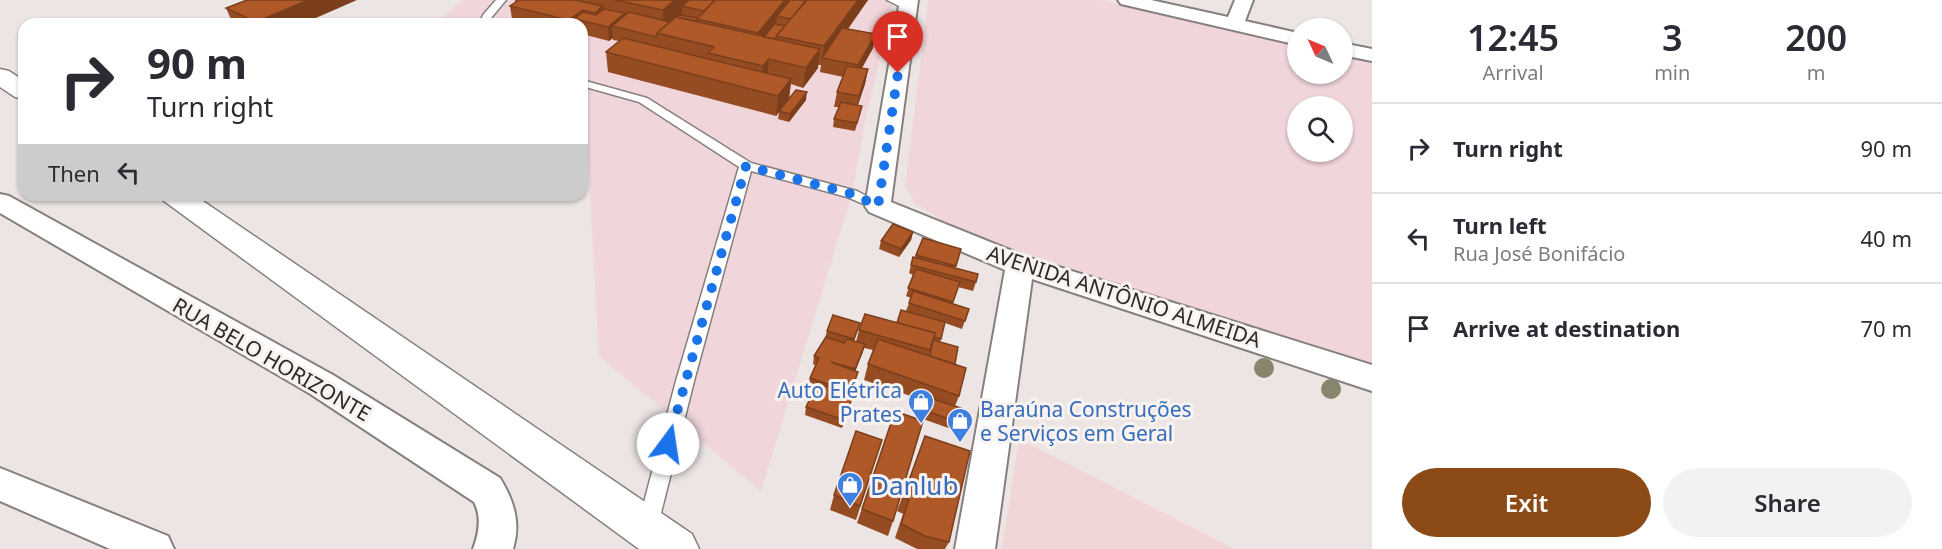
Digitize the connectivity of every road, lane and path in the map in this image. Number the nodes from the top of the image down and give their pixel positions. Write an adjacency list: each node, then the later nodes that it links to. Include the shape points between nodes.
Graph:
1 (501, 0): 5 (lane)
2 (1128, 0): 6 (street)
3 (1244, 0): 6 (street)
4 (903, 2): 16 (street)
5 (486, 18)
6 (1234, 25): 7 (street)
7 (1287, 37)
8 (1353, 51): 9 (street)
9 (1372, 55)
10 (0, 76): 12 (main road)
11 (588, 85): 13 (lane, via 643,100)
12 (18, 88)
13 (746, 166): 16 (lane, via 852,194); 20 (lane, via 685,381)
14 (183, 201): 20 (main road)
15 (0, 202): 22 (street, RUA BELO HORIZONTE, via 321,384 487,490 500,515)
16 (878, 206): 17 (street, AVENIDA ANTÔNIO ALMEIDA)
17 (1020, 265): 18 (street, AVENIDA ANTÔNIO ALMEIDA); 23 (street)
18 (1372, 378)
19 (0, 484): 21 (street)
20 (662, 539)
21 (154, 549)
22 (493, 549)
23 (975, 549)

